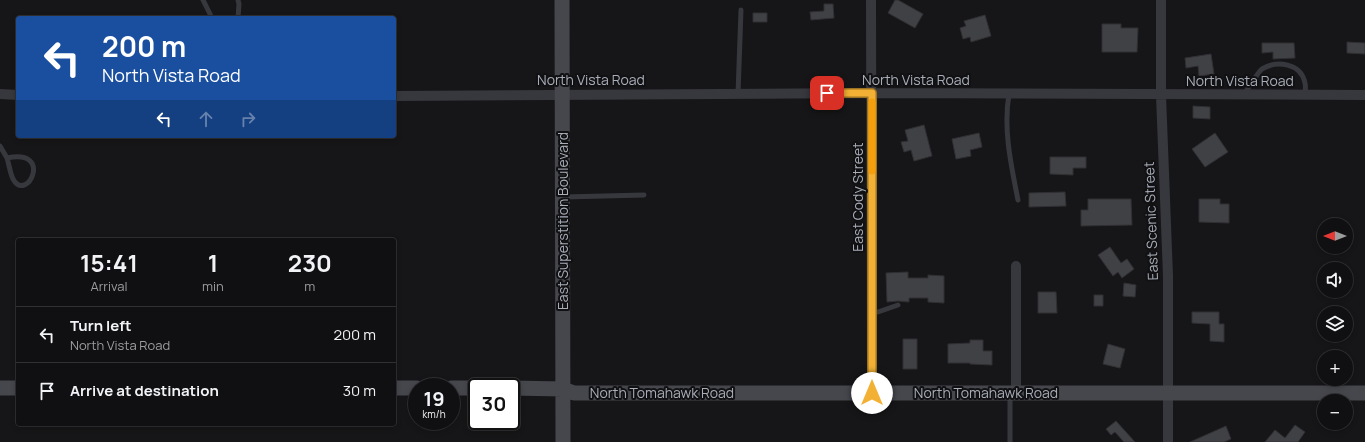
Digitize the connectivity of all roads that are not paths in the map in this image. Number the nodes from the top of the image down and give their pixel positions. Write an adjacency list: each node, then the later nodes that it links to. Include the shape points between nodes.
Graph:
1 (203, 0): 7 (lane)
2 (238, 0): 8 (lane)
3 (562, 0): 11 (street, East Superstition Boulevard)
4 (871, 0): 9 (street, East Cody Street)
5 (1161, 0): 15 (street, East Scenic Street)
6 (741, 10): 12 (lane)
7 (211, 16)
8 (238, 16)
9 (872, 93): 12 (street, North Vista Road); 13 (street, North Vista Road); 27 (street, East Cody Street)
10 (0, 94): 14 (street)
11 (562, 94): 12 (street, North Vista Road); 19 (street, North Vista Road); 23 (street, East Superstition Boulevard)
12 (738, 94)
13 (1009, 94): 15 (street, North Vista Road); 24 (lane, via 1006,109 1008,148)
14 (16, 95)
15 (1161, 95): 16 (street, North Vista Road); 36 (street, East Scenic Street, via 1168,276)
16 (1243, 95): 17 (street, North Vista Road); 17 (lane, via 1261,70 1274,65 1290,65 1299,70 1305,82)
17 (1305, 95): 18 (street, North Vista Road)
18 (1365, 95)
19 (396, 96)
20 (0, 146): 21 (lane)
21 (7, 158): 21 (lane, via 13,180 21,185 29,183 33,174 30,160 20,157)
22 (644, 195): 23 (lane)
23 (563, 197): 33 (street, East Superstition Boulevard)
24 (1018, 200)
25 (1016, 266): 35 (street)
26 (898, 305): 27 (lane, via 878,312)
27 (872, 311): 34 (street, East Cody Street)
28 (0, 388): 29 (street)
29 (16, 388)
30 (396, 388): 31 (street)
31 (408, 388)
32 (520, 388): 33 (street, North Tomahawk Road)
33 (563, 389): 34 (street, North Tomahawk Road, via 574,393); 38 (street, East Superstition Boulevard)
34 (872, 393): 35 (street, North Tomahawk Road)
35 (1013, 393): 36 (street, North Tomahawk Road); 39 (lane)
36 (1168, 393): 37 (street, North Tomahawk Road); 40 (street, East Scenic Street)
37 (1365, 393)
38 (563, 442)
39 (1010, 442)
40 (1168, 442)

